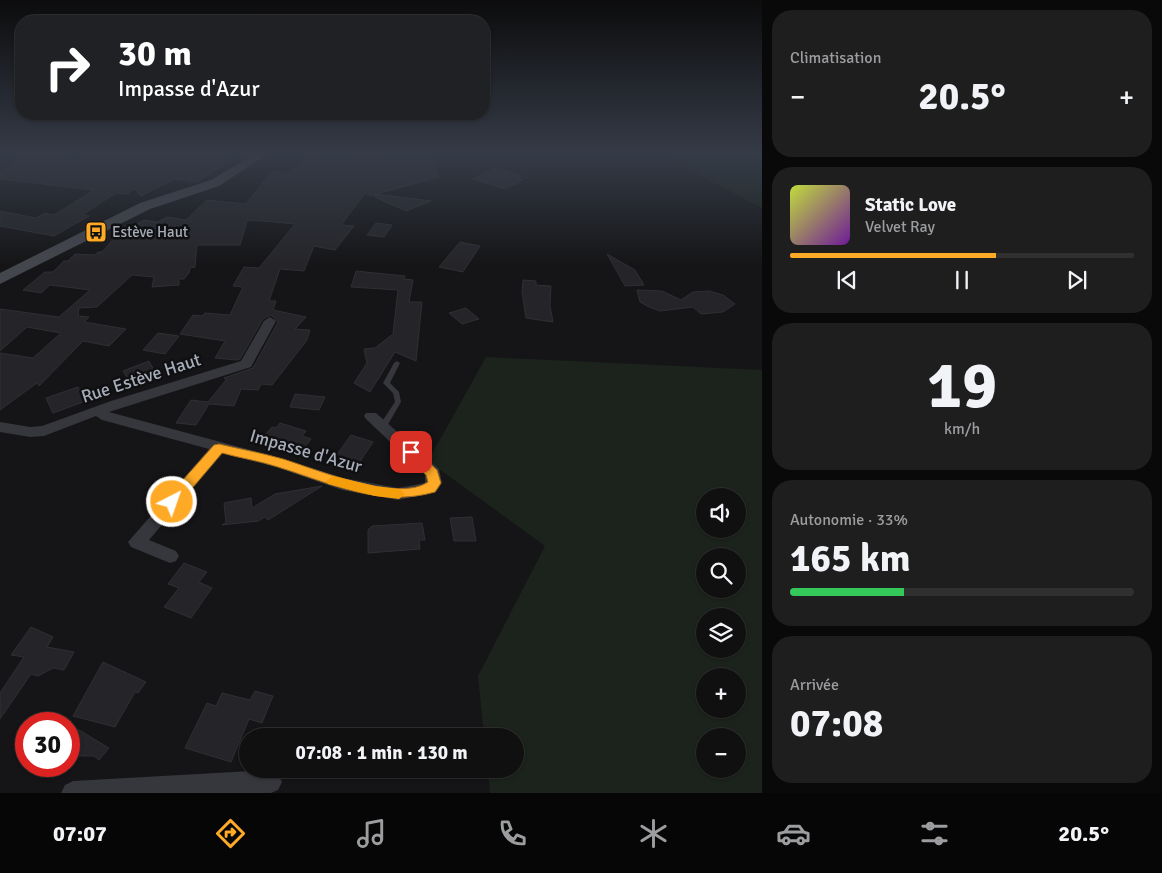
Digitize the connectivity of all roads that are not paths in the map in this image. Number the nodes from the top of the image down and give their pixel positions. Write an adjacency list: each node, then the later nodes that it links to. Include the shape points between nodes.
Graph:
1 (193, 191): 2 (street, via 144,206)
2 (0, 280)
3 (270, 321): 5 (street, Rue Estève Haut, via 246,364)
4 (397, 363): 8 (lane, via 386,383 396,392 398,402)
5 (98, 411): 7 (street, Rue Estève Haut, via 44,431 30,432); 9 (street, Impasse d'Azur, via 107,417)
6 (371, 416): 8 (street, Impasse d'Azur)
7 (0, 426)
8 (383, 426): 9 (street, Impasse d'Azur, via 433,473 434,483 430,488 398,494 375,491)
9 (219, 448): 10 (street, via 137,542)
10 (170, 556)
11 (270, 782): 12 (street)
12 (72, 793)

